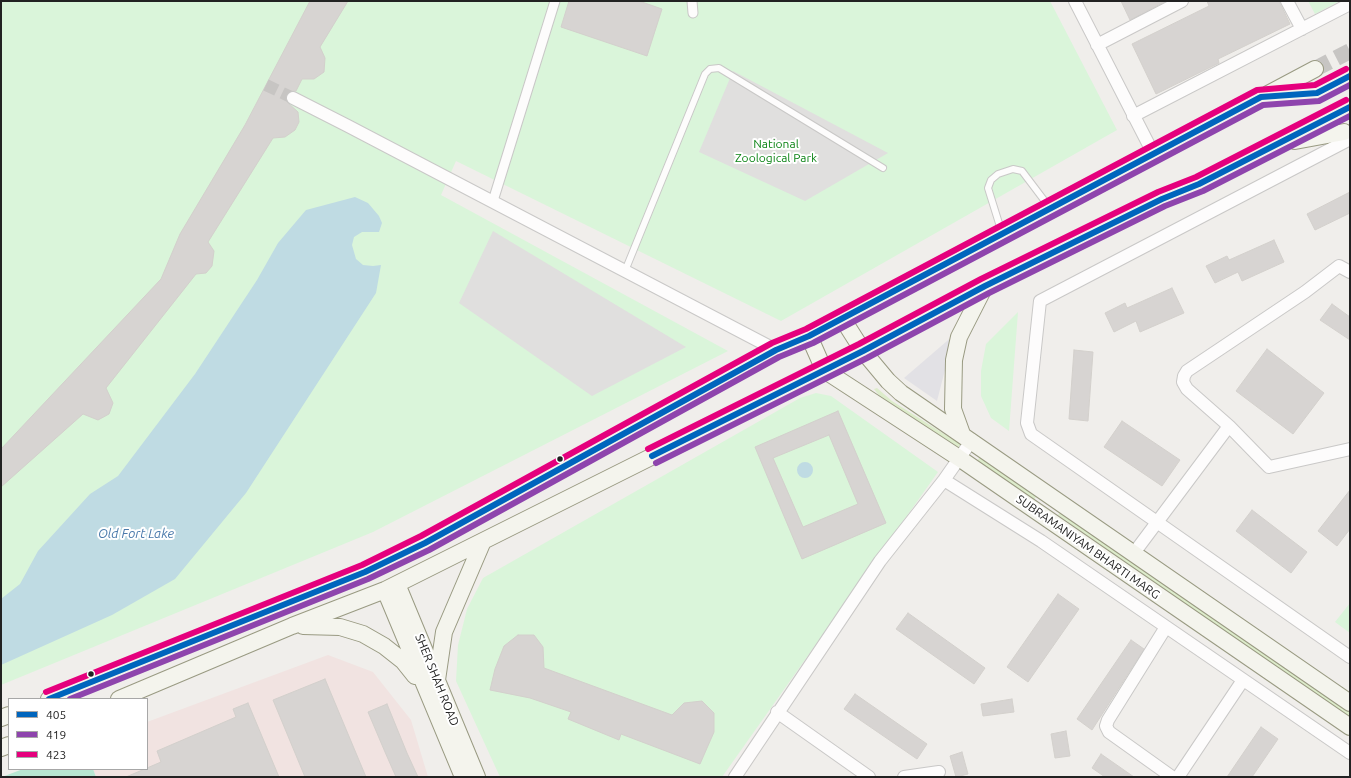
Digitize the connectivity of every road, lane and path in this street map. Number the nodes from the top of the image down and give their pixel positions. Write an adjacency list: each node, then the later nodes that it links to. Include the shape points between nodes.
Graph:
1 (555, 1): 20 (street)
2 (692, 1): 7 (street)
3 (1075, 1): 9 (street)
4 (1182, 1): 9 (street)
5 (1288, 1): 8 (street)
6 (1350, 4): 8 (street)
7 (693, 13)
8 (1302, 29): 15 (street)
9 (1098, 45): 15 (street)
10 (1315, 69): 12 (main road)
11 (1350, 76): 12 (main road, via 1317,93)
12 (1261, 97): 18 (main road)
13 (293, 98): 20 (street)
14 (1350, 107): 17 (main road)
15 (1133, 116): 18 (street)
16 (1347, 136): 17 (main road); 36 (street, via 1040,301 1028,429 1031,434)
17 (1279, 144): 25 (main road)
18 (1153, 153): 21 (main road)
19 (883, 168): 23 (lane, via 719,68 710,69 704,74)
20 (493, 202): 23 (street)
21 (1050, 208): 22 (main road); 22 (lane, via 1022,172 1013,169 998,174 991,180 988,188)
22 (1002, 234): 26 (main road)
23 (625, 271): 28 (street)
24 (1350, 272): 31 (street, via 1339,266 1187,372 1183,382 1187,389)
25 (985, 286): 29 (main road); 32 (main road, via 959,337 954,360 954,409)
26 (842, 318): 27 (main road); 29 (main road, SUBRAMANIYAM BHARTI MARG)
27 (809, 336): 28 (main road); 30 (main road)
28 (776, 350): 46 (main road, via 432,539 365,572)
29 (863, 351): 30 (main road); 32 (main road, SUBRAMANIYAM BHARTI MARG, via 888,381)
30 (824, 370): 34 (main road, SUBRAMANIYAM BHARTI MARG); 37 (main road)
31 (1229, 426): 33 (street, via 1269,467); 36 (street)
32 (967, 437): 34 (street); 38 (main road, SUBRAMANIYAM BHARTI MARG)
33 (1350, 449)
34 (959, 458): 35 (street); 51 (main road, SUBRAMANIYAM BHARTI MARG)
35 (944, 480): 42 (street, via 1041,541); 50 (street, via 880,561)
36 (1157, 522): 38 (street); 43 (street)
37 (483, 541): 39 (main road); 45 (main road, via 444,632)
38 (1134, 553): 49 (main road, SUBRAMANIYAM BHARTI MARG)
39 (391, 587): 40 (main road, SHER SHAH ROAD); 41 (main road)
40 (402, 613): 45 (main road, SHER SHAH ROAD); 48 (main road, SHER SHAH ROAD)
41 (292, 626): 47 (main road); 48 (main road, via 340,627 363,634 403,661)
42 (1166, 627): 44 (street); 59 (street, via 1106,726 1109,732)
43 (1350, 656)
44 (1243, 680): 52 (street); 60 (street)
45 (437, 681): 55 (main road, SHER SHAH ROAD)
46 (51, 698)
47 (120, 698)
48 (431, 701): 54 (main road, SHER SHAH ROAD)
49 (1350, 703)
50 (777, 712): 56 (street); 57 (street)
51 (1350, 727)
52 (1350, 753)
53 (939, 772): 58 (street)
54 (463, 777)
55 (477, 777)
56 (734, 777)
57 (869, 777)
58 (904, 777)
59 (1172, 777)
60 (1178, 777)

